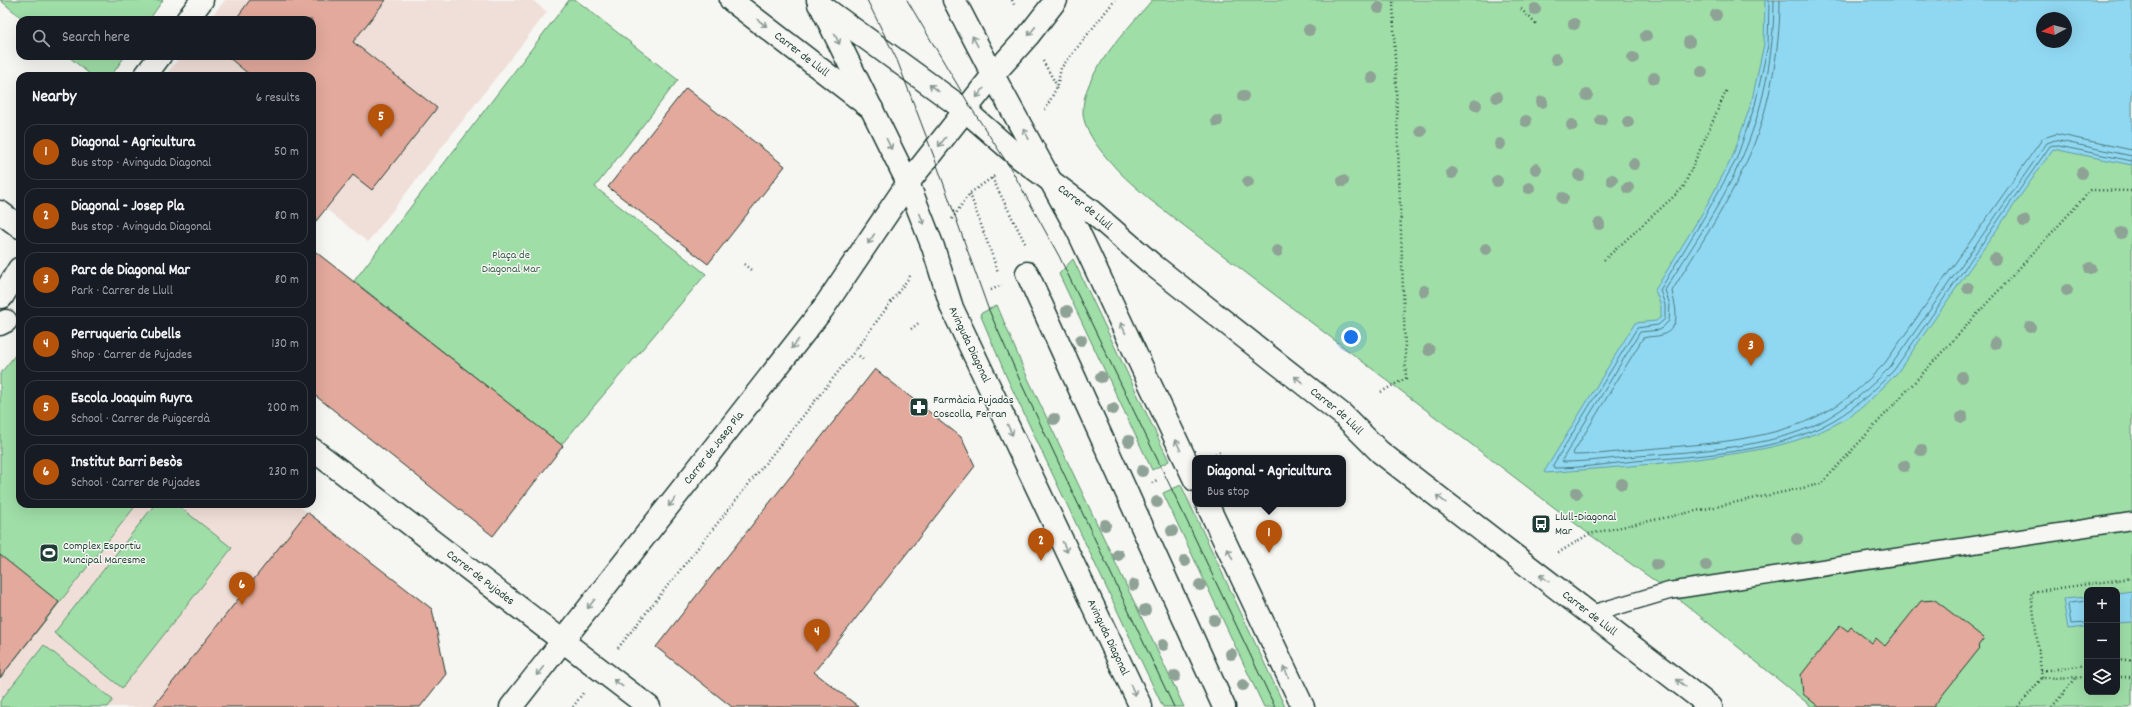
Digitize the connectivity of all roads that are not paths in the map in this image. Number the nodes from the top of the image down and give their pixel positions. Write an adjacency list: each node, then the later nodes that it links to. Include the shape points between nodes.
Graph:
1 (202, 0): 6 (street)
2 (731, 0): 10 (street, Carrer de Llull, one-way to 10)
3 (954, 0): 9 (street, one-way to 3)
4 (1056, 0): 9 (street, one-way to 9)
5 (817, 1): 10 (street, Avinguda Diagonal, one-way to 10); 11 (street, Carrer de Llull, one-way to 5)
6 (190, 16)
7 (157, 60): 8 (street)
8 (148, 72)
9 (993, 75): 11 (street, Carrer de Josep Pla, one-way to 11); 12 (street, one-way to 9)
10 (872, 109): 13 (street, Avinguda Diagonal, one-way to 13)
11 (966, 111): 12 (street, Carrer de Llull, via 1021,159); 13 (street, Carrer de Josep Pla, one-way to 13)
12 (1051, 181): 20 (street, one-way to 12, via 1078,231); 23 (street, Carrer de Llull, one-way to 12, via 1380,452 1343,415)
13 (908, 183): 24 (street, Carrer de Josep Pla, one-way to 24, via 822,310); 27 (street, Avinguda Diagonal, one-way to 27, via 933,247 952,308)
14 (0, 212): 15 (street)
15 (16, 224)
16 (1027, 273): 28 (street)
17 (16, 275): 18 (street, via 2,297)
18 (0, 296)
19 (316, 452): 24 (street, Carrer de Pujades)
20 (1192, 474)
21 (1208, 507): 29 (street, one-way to 21)
22 (2132, 521): 23 (lane, via 1669,591)
23 (1591, 614): 30 (street, Carrer de Llull, one-way to 23)
24 (564, 640): 25 (street, Carrer de Josep Pla, one-way to 25); 26 (street, Carrer de Pujades, one-way to 24)
25 (511, 707)
26 (649, 707)
27 (1141, 707)
28 (1224, 707)
29 (1303, 707)
30 (1712, 707)

